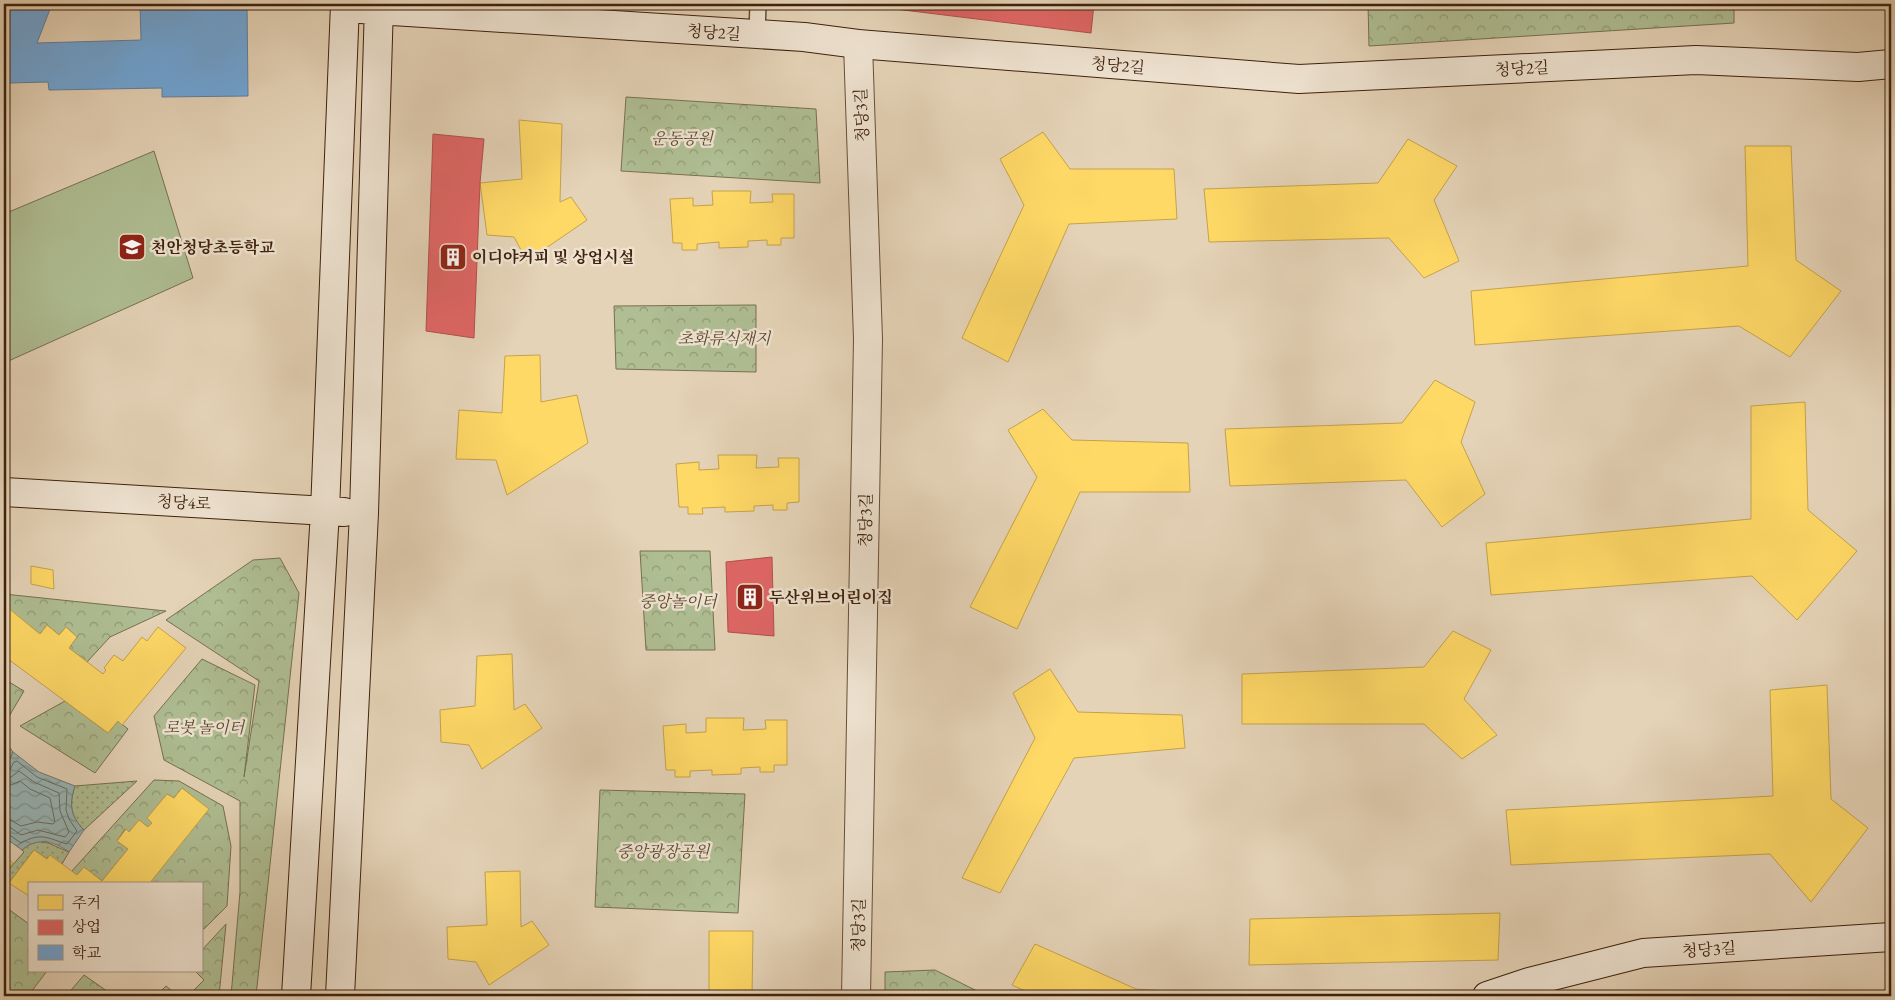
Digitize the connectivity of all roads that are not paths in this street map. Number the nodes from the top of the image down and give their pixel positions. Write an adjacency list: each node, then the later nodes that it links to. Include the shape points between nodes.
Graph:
1 (758, 4): 4 (lane)
2 (345, 6): 3 (street, 청당2길); 8 (street)
3 (379, 7): 4 (street, 청당2길); 9 (street)
4 (757, 34): 5 (street, 청당2길)
5 (858, 44): 6 (street, 청당2길, via 1298,79 1696,60 1858,67); 14 (street, 청당3길, via 868,339)
6 (1891, 64)
7 (4, 492): 8 (street, 청당4로)
8 (325, 511): 9 (street, 청당4로); 12 (street)
9 (364, 513): 13 (street)
10 (1891, 937): 11 (street, 청당3길, via 1643,953)
11 (1531, 989): 15 (street, 청당3길)
12 (296, 996)
13 (340, 996)
14 (856, 996)
15 (1487, 996)

